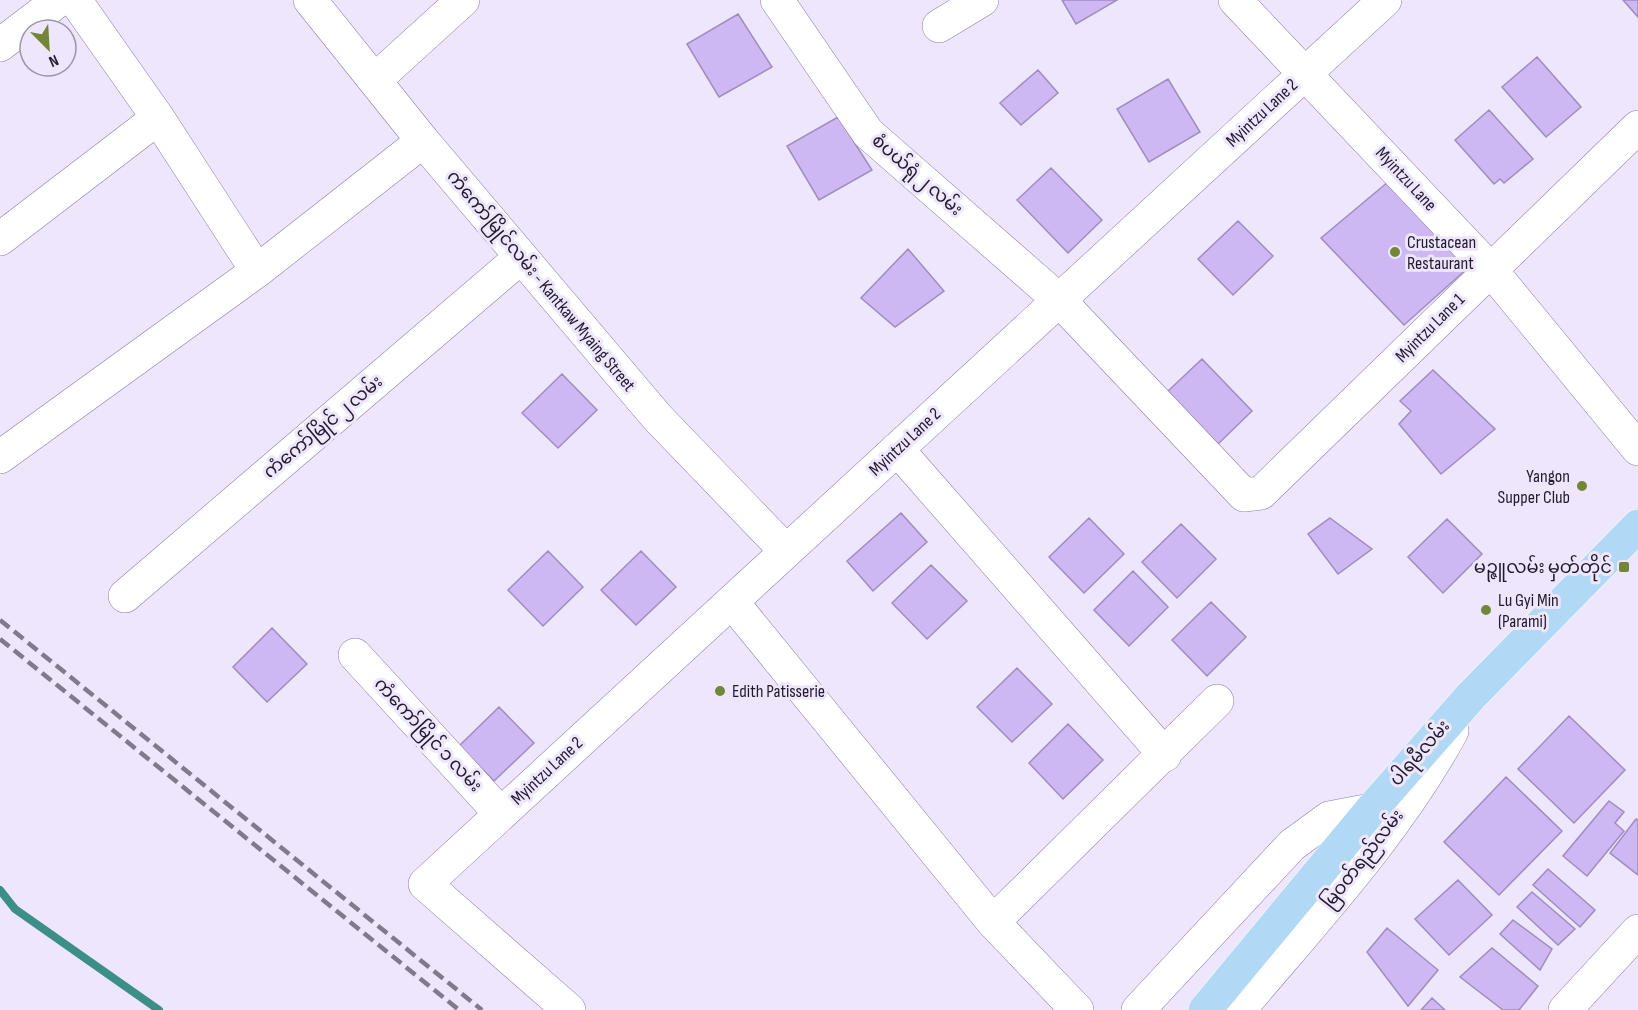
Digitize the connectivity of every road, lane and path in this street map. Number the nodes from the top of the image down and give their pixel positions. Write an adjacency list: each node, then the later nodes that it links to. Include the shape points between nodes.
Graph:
1 (60, 0): 10 (street)
2 (75, 0): 13 (street)
3 (310, 0): 12 (street, ကံကော်မြိုင်လမ်း - Kantkaw Myaing Street)
4 (463, 0): 12 (street)
5 (777, 0): 20 (street, စံပယ်ရုံ ၂ လမ်း, via 868,133)
6 (982, 0): 9 (street)
7 (1235, 0): 11 (street, Myintzu Lane)
8 (1385, 0): 11 (street, Myintzu Lane 2)
9 (939, 26)
10 (0, 45)
11 (1306, 73): 18 (street, Myintzu Lane); 20 (street, Myintzu Lane 2)
12 (375, 80): 15 (street, ကံကော်မြိုင်လမ်း - Kantkaw Myaing Street)
13 (158, 118): 16 (street); 19 (street)
14 (1638, 127): 18 (street, Myintzu Lane 1)
15 (423, 141): 17 (street, ကံကော်မြိုင်လမ်း - Kantkaw Myaing Street); 19 (street)
16 (0, 238)
17 (520, 258): 26 (street, ကံကော်မြိုင်လမ်း - Kantkaw Myaing Street, via 657,417); 27 (street, ကံကော်မြိုင် ၂ လမ်း)
18 (1490, 269): 22 (street, Myintzu Lane); 24 (street, Myintzu Lane 1, via 1261,494)
19 (256, 271): 23 (street)
20 (1059, 300): 21 (street, Myintzu Lane 2); 24 (street, စံပယ်ရုံ ၂ လမ်း)
21 (897, 449): 26 (street, Myintzu Lane 2); 32 (street)
22 (1638, 449)
23 (0, 457)
24 (1244, 495)
25 (1638, 526): 30 (main road, ပါရမီလမ်း)
26 (786, 551): 28 (street, Myintzu Lane 2)
27 (125, 596)
28 (732, 602): 34 (street, Myintzu Lane 2); 35 (street)
29 (355, 655): 34 (street, ကံကော်မြိုင် ၁ လမ်း)
30 (1471, 696): 33 (main road, ပါရမီလမ်း); 37 (street, မြဝတ်ရည်လမ်း, via 1420,784 1357,871)
31 (1217, 701): 32 (street)
32 (1165, 755): 35 (street)
33 (1371, 810): 37 (main road, ပါရမီလမ်း); 40 (street, via 1329,818 1292,845)
34 (501, 814): 38 (street, Myintzu Lane 2, via 425,884)
35 (993, 922): 39 (street)
36 (1638, 931): 41 (street)
37 (1220, 1005)
38 (569, 1010)
39 (1077, 1010)
40 (1138, 1010)
41 (1565, 1010)

